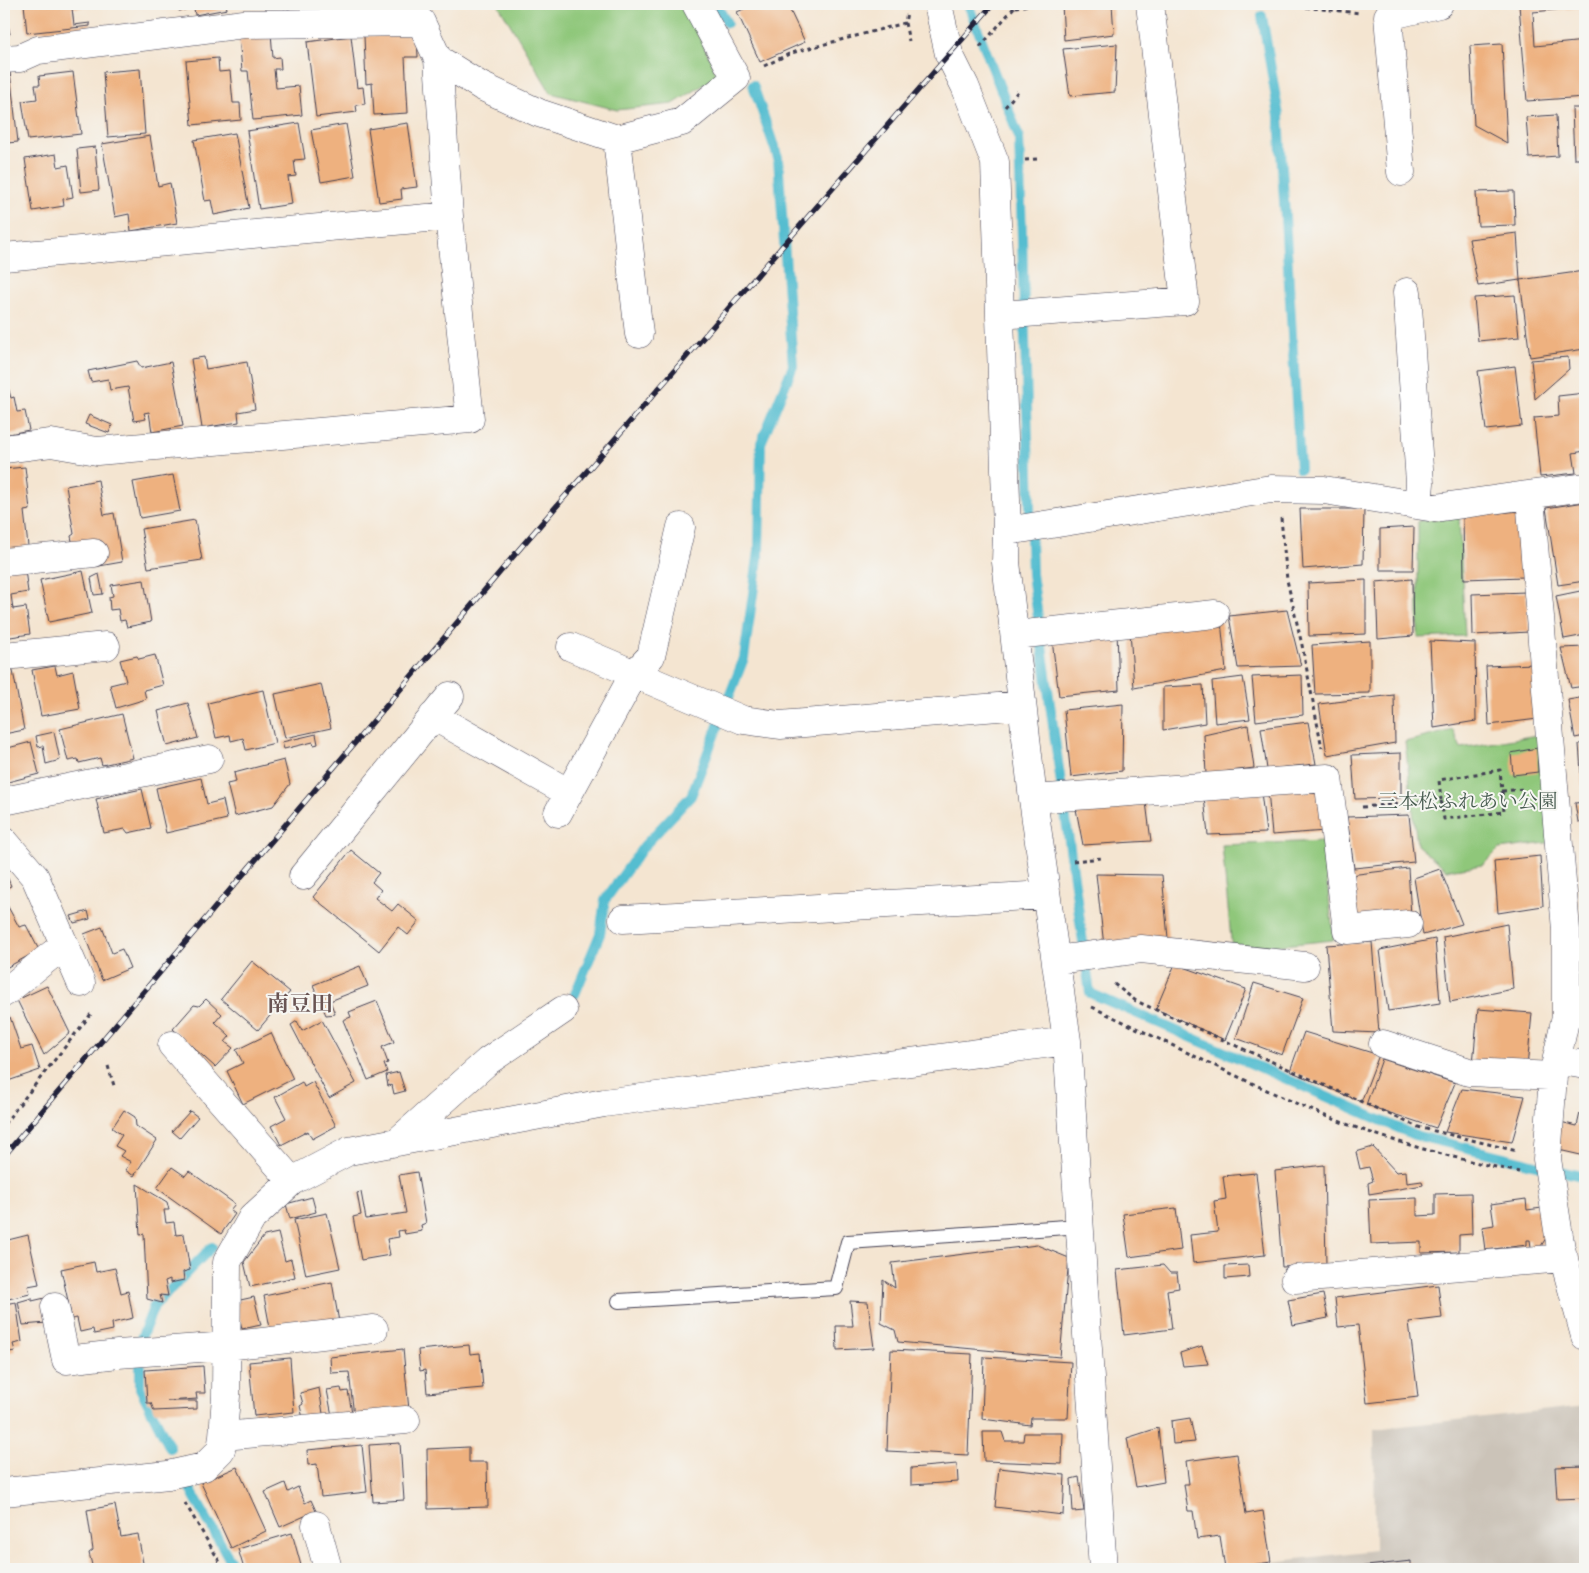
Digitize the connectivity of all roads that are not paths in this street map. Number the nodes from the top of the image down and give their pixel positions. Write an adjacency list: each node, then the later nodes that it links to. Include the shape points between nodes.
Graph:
1 (696, 4): 7 (street, via 736,78 682,122)
2 (938, 4): 12 (street, via 949,54 995,162)
3 (1150, 4): 12 (street, via 1186,301)
4 (1440, 4): 8 (street, via 1388,16)
5 (4, 59): 6 (street, via 20,58 38,50 244,24 422,22)
6 (438, 59): 7 (street, via 481,86 539,113); 9 (street)
7 (617, 139): 13 (street)
8 (1401, 172)
9 (449, 216): 10 (street); 14 (street, via 470,419 97,452 50,443)
10 (4, 257)
11 (1407, 292): 17 (street, via 1420,483)
12 (1000, 315): 19 (street)
13 (639, 334)
14 (4, 449)
15 (1585, 487): 16 (street)
16 (1530, 497): 17 (street, via 1435,508); 43 (street, via 1566,930)
17 (1418, 506): 19 (street, via 1324,490 1278,489)
18 (681, 527): 27 (street, via 651,656)
19 (1007, 531): 23 (street, via 1006,562)
20 (94, 553): 21 (street)
21 (4, 562)
22 (1215, 614): 23 (street)
23 (1014, 635): 28 (street)
24 (106, 646): 26 (street)
25 (571, 647): 27 (street)
26 (4, 656)
27 (634, 674): 28 (street, via 743,720 780,725); 33 (street, via 563,803 442,706)
28 (1022, 705): 30 (street)
29 (209, 759): 31 (street)
30 (1033, 799): 34 (street); 36 (street, via 1328,778 1347,930)
31 (4, 801)
32 (4, 841): 37 (street, via 35,877)
33 (302, 876)
34 (1046, 895): 35 (street); 38 (street)
35 (624, 918)
36 (1408, 924)
37 (64, 945): 40 (street); 41 (street)
38 (1060, 959): 39 (street, via 1141,950); 44 (street)
39 (1305, 966)
40 (82, 983)
41 (4, 993)
42 (563, 1010): 49 (street, via 488,1061)
43 (1576, 1013): 48 (street)
44 (1067, 1041): 49 (street, via 604,1103); 51 (street)
45 (1382, 1044): 48 (street, via 1469,1072)
46 (172, 1045): 50 (street)
47 (1585, 1065): 48 (street)
48 (1555, 1068): 52 (street, via 1549,1169)
49 (397, 1142): 50 (street, via 349,1151)
50 (292, 1181): 58 (street, via 252,1218 227,1262)
51 (1081, 1226): 54 (lane, via 848,1242 836,1288); 64 (street)
52 (1564, 1258): 53 (street); 57 (street)
53 (1294, 1279)
54 (618, 1301)
55 (55, 1307): 58 (street, via 66,1360)
56 (374, 1329): 58 (street)
57 (1585, 1336)
58 (227, 1346): 60 (street)
59 (406, 1420): 60 (street)
60 (223, 1436): 61 (street, via 221,1450 204,1467 168,1475)
61 (4, 1492)
62 (316, 1525): 63 (street)
63 (328, 1569)
64 (1104, 1569)

